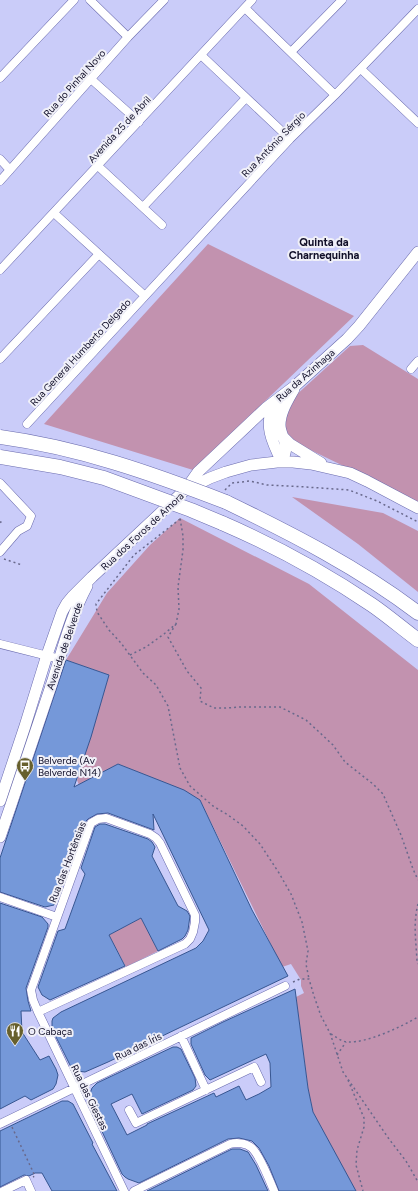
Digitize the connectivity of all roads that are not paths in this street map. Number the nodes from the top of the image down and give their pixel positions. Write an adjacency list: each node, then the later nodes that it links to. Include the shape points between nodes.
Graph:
1 (74, 0): 12 (street)
2 (90, 0): 8 (street)
3 (164, 0): 8 (street, Rua do Pinhal Novo)
4 (252, 0): 6 (street, Avenida 25 de Abril)
5 (342, 0): 9 (street)
6 (245, 8): 9 (street); 10 (street, Avenida 25 de Abril)
7 (418, 9): 11 (street, Rua António Sérgio)
8 (128, 37): 13 (street, Rua do Pinhal Novo)
9 (291, 52): 14 (street)
10 (201, 55): 15 (street); 16 (street, Avenida 25 de Abril)
11 (360, 69): 14 (street, Rua António Sérgio); 17 (street)
12 (0, 78)
13 (92, 79): 16 (street); 21 (street, Rua do Pinhal Novo)
14 (335, 95): 18 (street, Rua António Sérgio)
15 (246, 98): 18 (street); 23 (street)
16 (139, 122): 20 (street, Avenida 25 de Abril)
17 (418, 123)
18 (290, 139): 29 (street, Rua António Sérgio)
19 (0, 159): 21 (street)
20 (98, 166): 23 (street); 24 (street, Avenida 25 de Abril)
21 (10, 170): 22 (street, Rua do Pinhal Novo)
22 (0, 181)
23 (143, 207): 25 (street)
24 (54, 213): 27 (street, Rua General Humberto Delgado); 28 (street, Avenida 25 de Abril)
25 (162, 225)
26 (418, 252): 33 (main road, Rua da Azinhaga, via 359,326)
27 (99, 254): 29 (street, Rua General Humberto Delgado); 30 (street)
28 (0, 270)
29 (145, 296): 35 (street, Rua General Humberto Delgado)
30 (0, 359)
31 (418, 360): 32 (street)
32 (411, 369)
33 (295, 386): 34 (main road, Rua da Azinhaga); 36 (main road, via 281,416)
34 (276, 400): 39 (main road, via 269,424); 42 (main road, Rua da Azinhaga, via 198,472)
35 (27, 424)
36 (282, 436): 39 (main road, via 286,446); 40 (main road, via 290,444)
37 (0, 437): 46 (highway, bridge, via 57,447 107,460 226,502 289,532 348,566)
38 (0, 457): 47 (highway, bridge, via 60,467 104,478 222,523 324,575 372,605)
39 (282, 462): 40 (main road, Rua dos Foros de Amora); 42 (main road, Rua dos Foros de Amora, via 226,472)
40 (330, 468): 43 (main road, Rua dos Foros de Amora, via 368,481)
41 (0, 483): 44 (street, via 31,516 26,526 18,531)
42 (184, 491): 45 (main road, Rua dos Foros de Amora)
43 (418, 508)
44 (0, 552)
45 (92, 577): 49 (main road, Avenida de Belverde, via 67,603); 50 (main road, Avenida de Belverde, via 79,602)
46 (418, 613)
47 (418, 640)
48 (0, 644): 49 (street)
49 (47, 655): 50 (street); 51 (main road, Avenida de Belverde)
50 (60, 659): 52 (main road, Avenida de Belverde)
51 (0, 801)
52 (0, 837)
53 (0, 897): 54 (street)
54 (57, 917): 56 (street, Rua das Hortênsias, via 31,990); 56 (street, Rua das Hortênsias, via 89,826 95,820 106,818 156,838 195,918 193,932 185,944)
55 (285, 986): 57 (street, Rua das Íris)
56 (38, 1012): 59 (street, Rua das Giestas)
57 (181, 1036): 59 (street, Rua das Íris); 60 (street)
58 (261, 1082): 60 (street, via 254,1067)
59 (74, 1088): 62 (street, Rua das Íris); 65 (street, Rua das Giestas)
60 (206, 1090): 61 (street, via 136,1123)
61 (129, 1110)
62 (0, 1124)
63 (3, 1191): 64 (street, via 26,1180)
64 (32, 1191)
65 (124, 1191)
66 (134, 1191): 67 (street, via 230,1144 238,1143 249,1146 255,1152)
67 (274, 1191)

